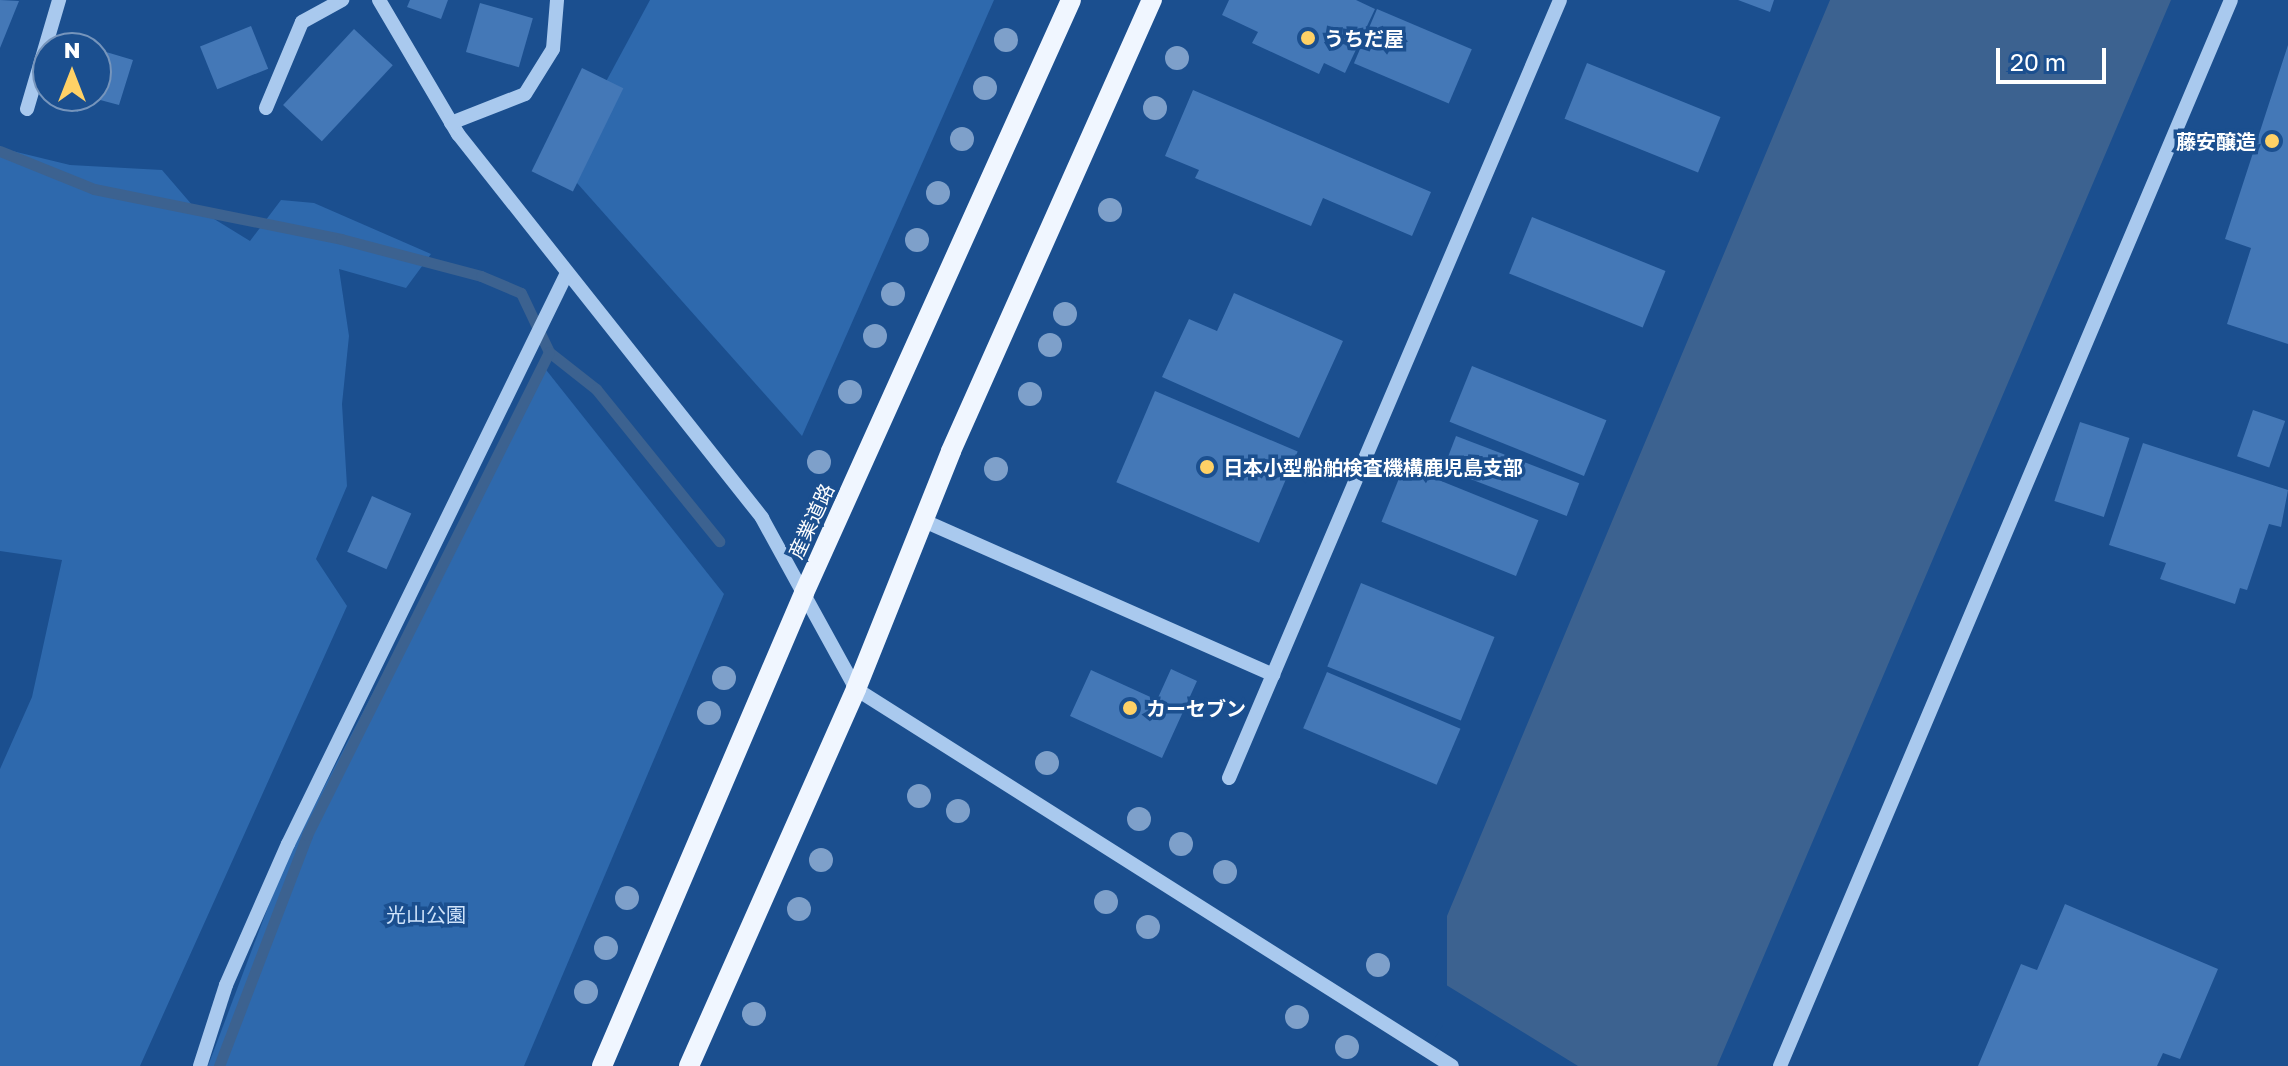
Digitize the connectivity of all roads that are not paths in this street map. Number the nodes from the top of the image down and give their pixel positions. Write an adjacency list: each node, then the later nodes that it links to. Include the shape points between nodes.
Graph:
1 (59, 0): 10 (street)
2 (342, 0): 9 (street, via 302,22)
3 (379, 0): 11 (street)
4 (557, 0): 11 (street, via 553,49 525,94)
5 (1071, 0): 14 (main road, 産業道路)
6 (1152, 0): 13 (main road)
7 (1560, 0): 15 (street)
8 (2231, 0): 22 (street)
9 (266, 108)
10 (27, 109)
11 (451, 123): 12 (street)
12 (566, 275): 14 (street, via 762,518); 18 (street, via 288,844 226,985)
13 (922, 520): 15 (street); 16 (main road)
14 (804, 593): 16 (street); 19 (main road, 産業道路)
15 (1273, 675): 17 (street)
16 (856, 689): 20 (main road); 21 (street)
17 (1229, 778)
18 (200, 1066)
19 (602, 1066)
20 (689, 1066)
21 (1452, 1066)
22 (1780, 1066)

